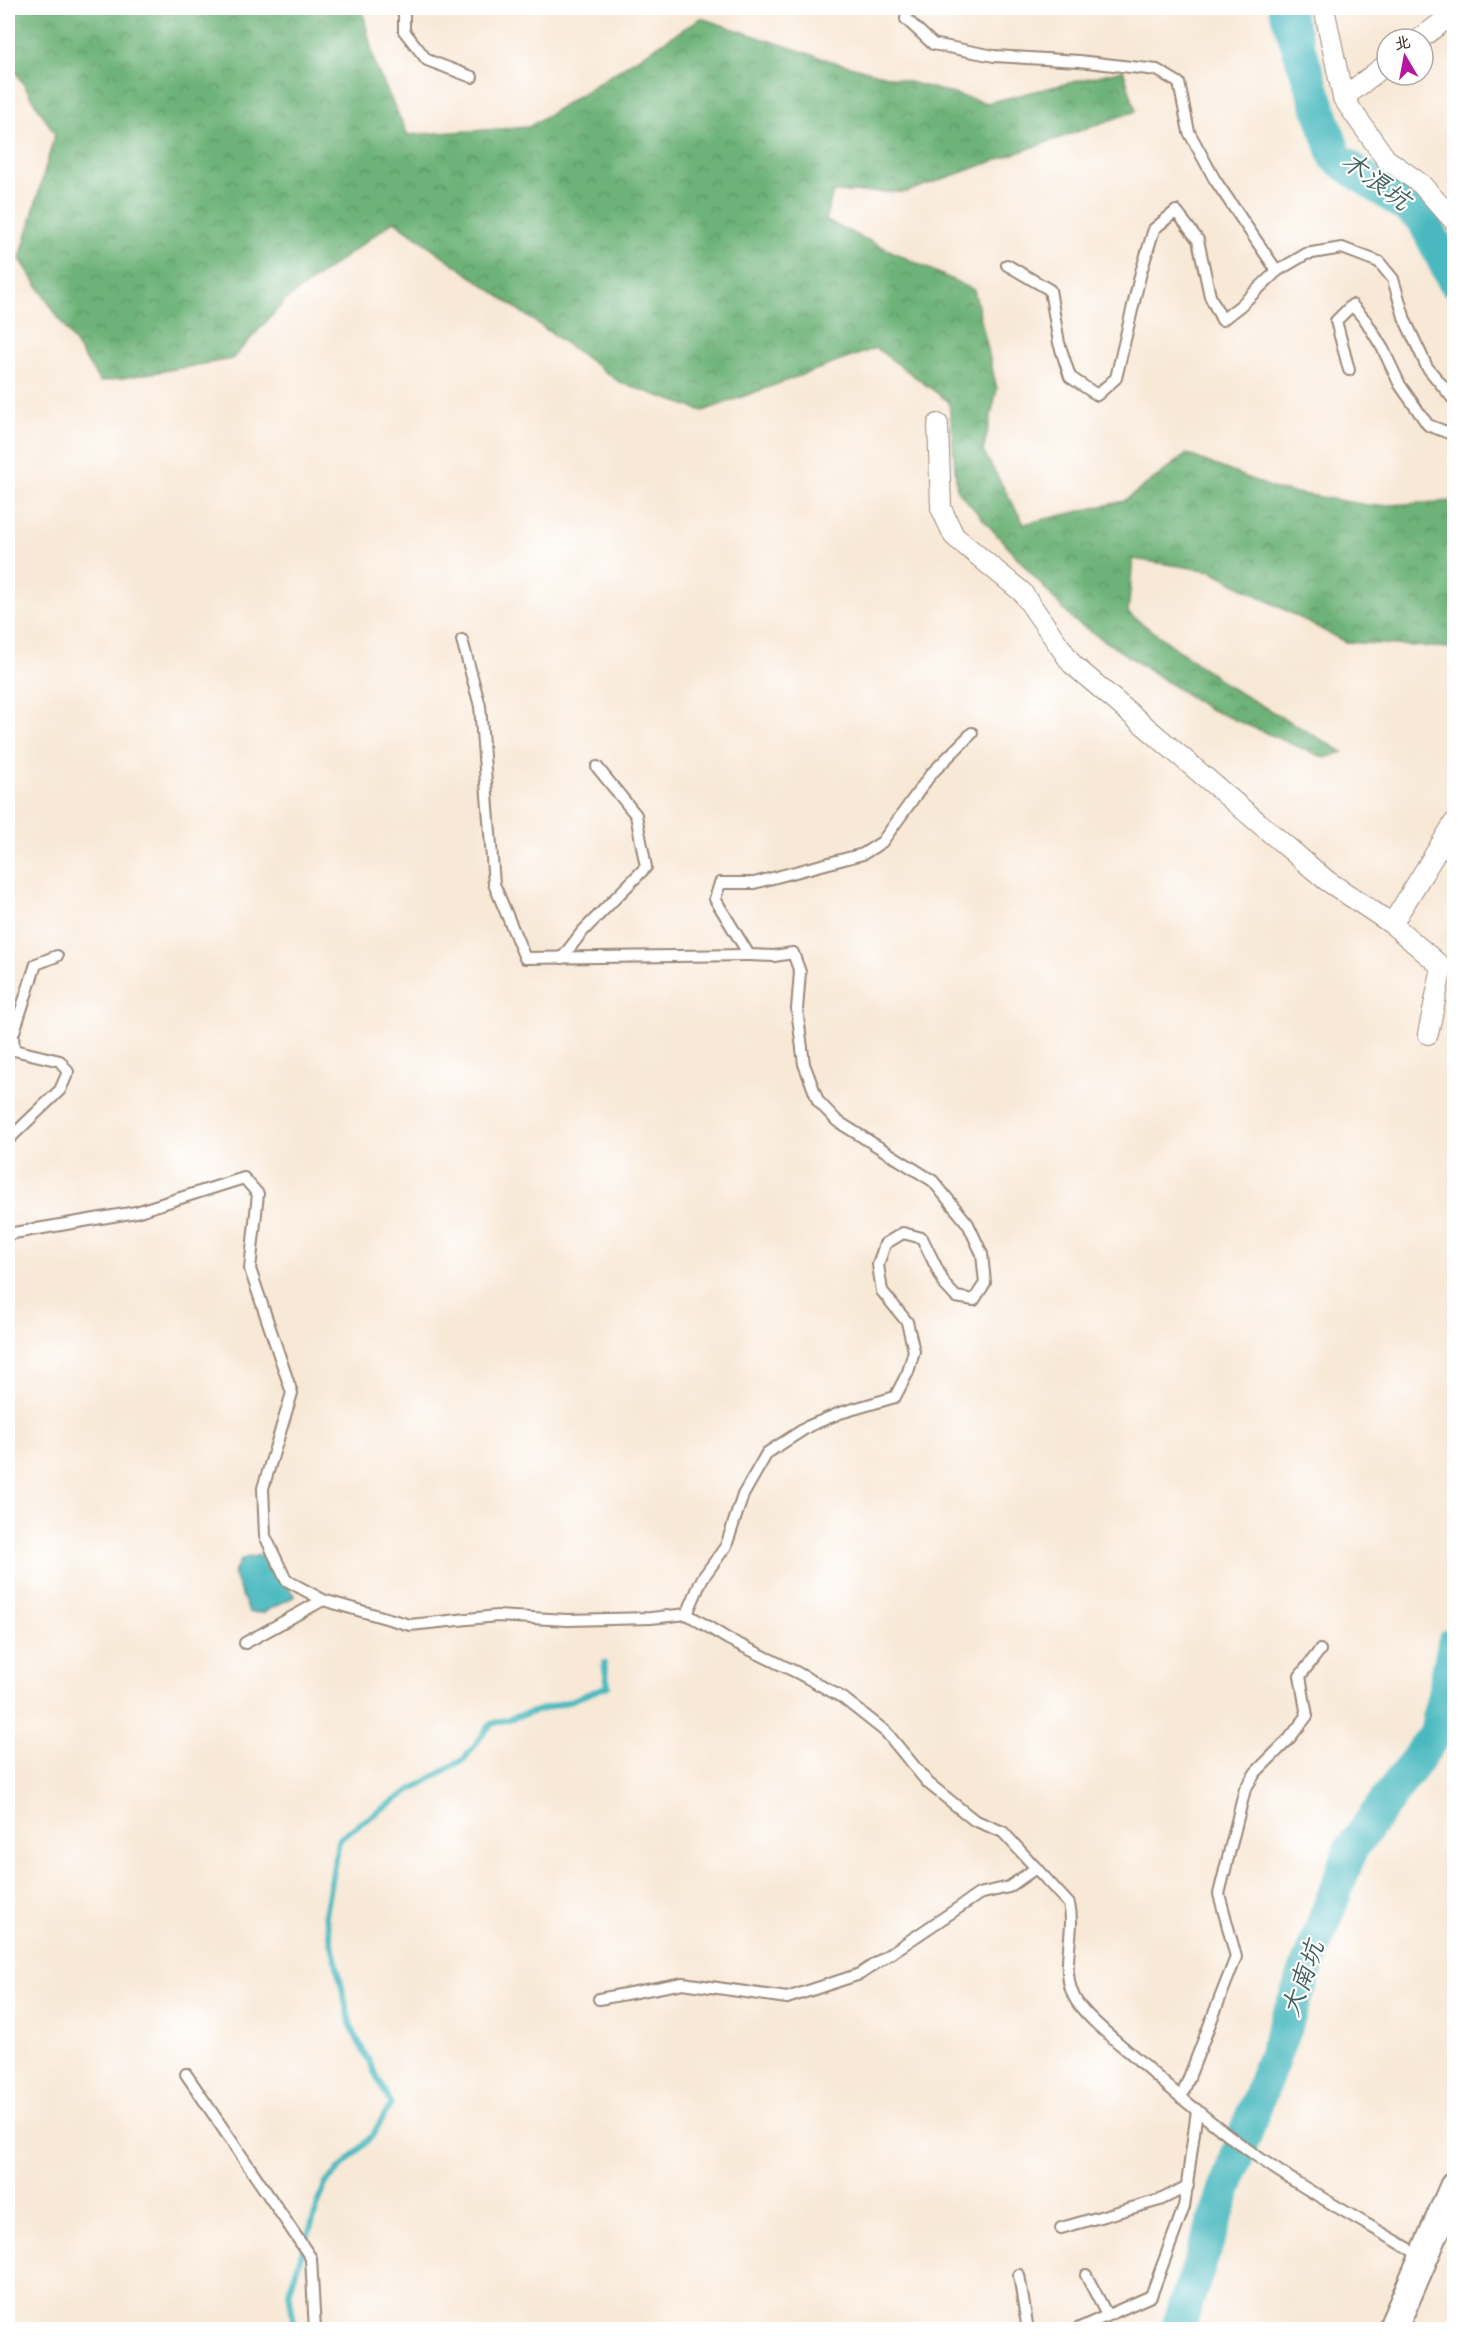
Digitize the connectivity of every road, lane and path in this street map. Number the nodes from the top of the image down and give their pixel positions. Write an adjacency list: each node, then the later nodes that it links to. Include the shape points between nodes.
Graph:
1 (404, 8): 7 (lane, via 404,30 427,60)
2 (908, 8): 11 (lane, via 906,19 933,45 994,56 1157,70 1179,83 1189,132 1215,180)
3 (1324, 8): 8 (street)
4 (1455, 13): 5 (street)
5 (1435, 28)
6 (1375, 73): 8 (street)
7 (472, 77)
8 (1343, 98): 9 (street, via 1386,159 1421,184)
9 (1455, 221)
10 (1007, 265): 11 (lane, via 1050,290 1059,343 1070,377 1097,395 1116,378 1154,229 1176,212 1198,240 1210,296 1222,320)
11 (1277, 271): 13 (lane, via 1306,254 1342,248 1379,262 1393,279 1405,320 1427,367)
12 (1349, 370): 15 (lane, via 1336,321 1352,305 1366,321 1400,385 1428,425)
13 (1455, 400)
14 (938, 424): 20 (street, via 941,508 954,536 1022,592 1072,664 1326,880)
15 (1455, 435)
16 (462, 640): 23 (lane, via 480,706 494,884 525,958)
17 (972, 733): 21 (lane, via 931,774 882,842 863,855 753,882 720,883 715,899)
18 (597, 767): 23 (lane, via 636,815 646,867)
19 (1455, 823): 20 (street)
20 (1392, 924): 24 (street, via 1442,967)
21 (749, 955): 23 (lane); 28 (lane, via 793,953 800,972 797,1010 804,1064 818,1101 837,1121 933,1181 968,1224 982,1254 985,1283 974,1300 956,1297 945,1285 922,1238 903,1233 885,1244 879,1265 882,1291 907,1322 914,1351 909,1372 895,1397 809,1426 767,1453 743,1495 726,1545 702,1579)
22 (57, 956): 25 (lane, via 36,964 13,1035 14,1050 60,1061 68,1072 60,1090)
23 (562, 958)
24 (1428, 1034)
25 (8, 1140)
26 (8, 1234): 27 (lane, via 136,1212 244,1178 258,1194 250,1269 292,1393 263,1488 265,1536 286,1580)
27 (322, 1600): 28 (lane, via 410,1625 497,1616 567,1620); 29 (lane)
28 (687, 1614): 31 (lane, via 843,1698 886,1732 928,1783 974,1820 1003,1832)
29 (245, 1643)
30 (1320, 1650): 34 (lane, via 1300,1676 1307,1716 1245,1789 1219,1894 1236,1957)
31 (1036, 1868): 32 (lane, via 1009,1887 979,1894 860,1974 787,1998 684,1983); 34 (lane, via 1069,1904 1072,1916 1068,1975 1077,2001)
32 (599, 1999)
33 (186, 2074): 43 (lane, via 311,2258)
34 (1181, 2098): 35 (lane)
35 (1197, 2110): 36 (lane); 39 (lane, via 1272,2166)
36 (1188, 2186): 38 (lane, via 1160,2200); 42 (lane, via 1151,2296)
37 (1455, 2187): 39 (street)
38 (1061, 2228)
39 (1424, 2257): 46 (street)
40 (1086, 2275): 42 (lane)
41 (1018, 2276): 44 (lane)
42 (1107, 2315): 45 (lane)
43 (315, 2330)
44 (1029, 2330)
45 (1075, 2330)
46 (1392, 2330)

